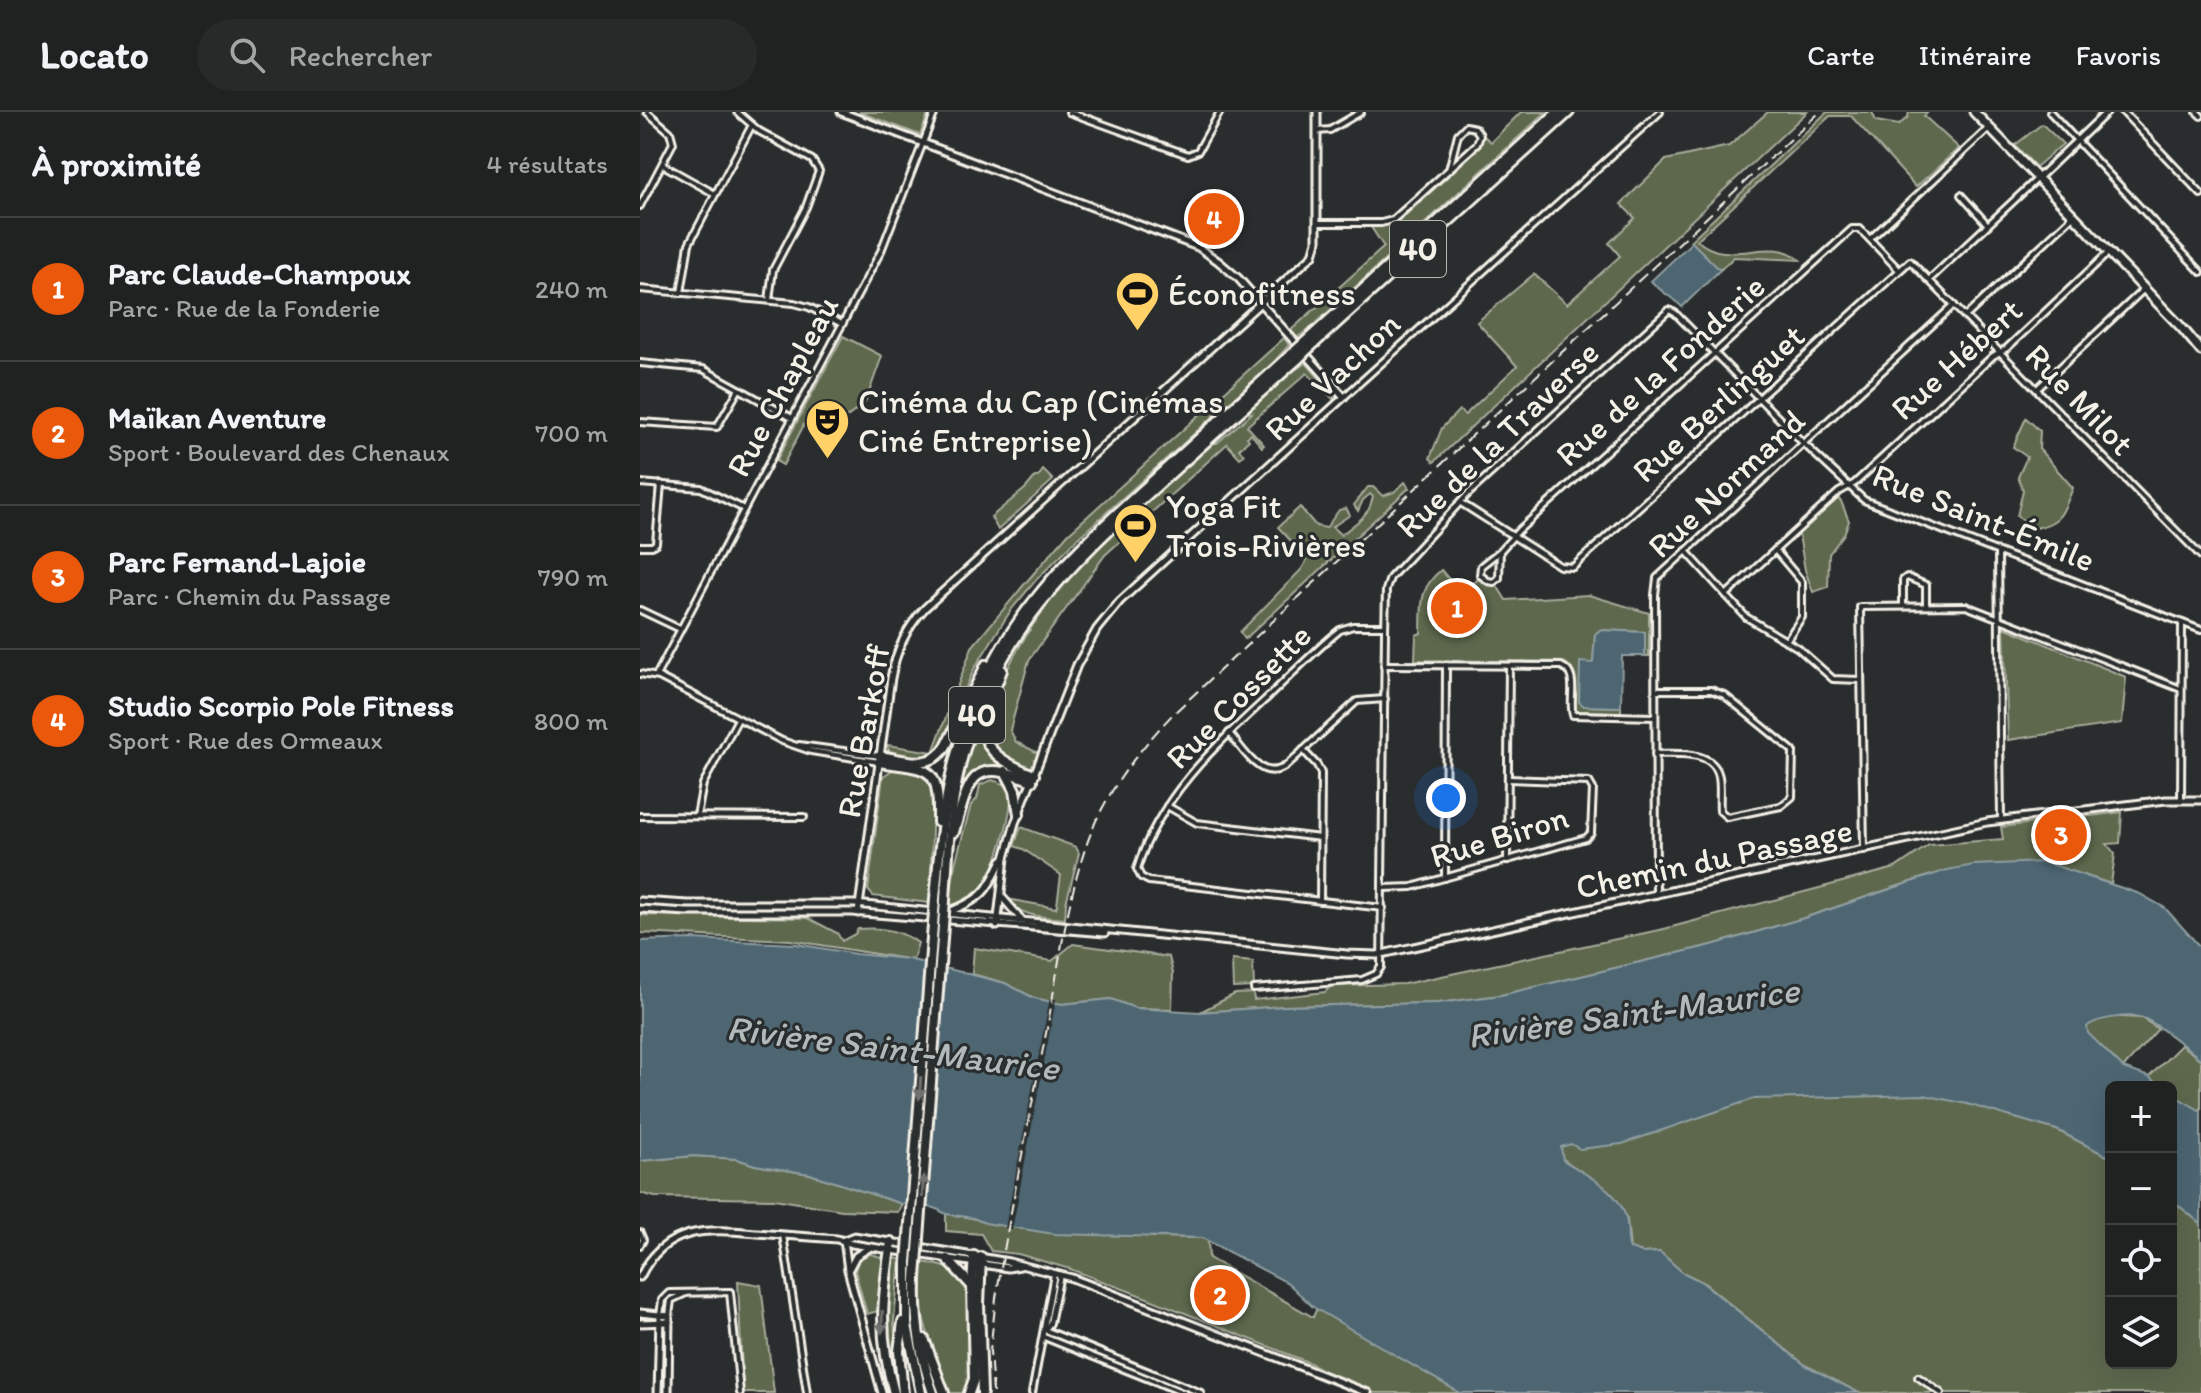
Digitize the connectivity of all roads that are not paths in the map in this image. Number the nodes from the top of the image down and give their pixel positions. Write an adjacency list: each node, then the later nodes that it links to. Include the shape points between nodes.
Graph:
1 (647, 112): 23 (street, via 673,137)
2 (737, 112): 18 (street)
3 (841, 112): 22 (street)
4 (935, 112): 22 (street, Rue Chapleau)
5 (1069, 112): 6 (street, via 1188,155 1198,151)
6 (1220, 112)
7 (1317, 112): 20 (street, Rue Barkoff)
8 (1361, 112): 20 (street, via 1330,130)
9 (1558, 112): 47 (highway, 40)
10 (1569, 112): 47 (highway, 40)
11 (1660, 112): 55 (street, Rue Vachon)
12 (2050, 112): 21 (street)
13 (2107, 112): 21 (street)
14 (2123, 112): 27 (street)
15 (2197, 112): 17 (street)
16 (1974, 113): 19 (main road)
17 (2201, 116)
18 (752, 125): 26 (street); 41 (street, via 812,160 819,171 773,270)
19 (1988, 128): 25 (main road); 33 (street)
20 (1317, 131): 31 (street, Rue Barkoff)
21 (2077, 140): 25 (street); 36 (street)
22 (923, 143): 42 (street, via 1193,245 1227,267); 46 (street, Rue Chapleau, via 885,242)
23 (663, 165): 26 (street); 29 (street)
24 (1449, 170): 24 (street, via 1479,141 1475,128 1466,126 1459,132); 31 (street, via 1392,221)
25 (2037, 179): 30 (main road); 32 (street)
26 (715, 194): 40 (street, via 687,248)
27 (2201, 194)
28 (1961, 195): 32 (street)
29 (640, 206)
30 (2073, 216): 34 (main road); 45 (street)
31 (1317, 223): 42 (street, Rue Barkoff, via 1314,254)
32 (1988, 225): 37 (street)
33 (1870, 239): 35 (street); 50 (street, Rue de la Fonderie, via 1856,227)
34 (2109, 253): 39 (main road); 49 (street, Rue Hébert)
35 (1899, 270): 37 (street, via 1912,262); 56 (street, Rue Berlinguet)
36 (2201, 272)
37 (1930, 279): 43 (street, Rue Milot)
38 (640, 289): 40 (street)
39 (2144, 289): 48 (main road); 54 (street)
40 (681, 293): 41 (street)
41 (769, 300): 46 (street, via 804,305)
42 (1260, 304): 55 (street); 98 (street, Rue Barkoff, via 915,619 894,665)
43 (1954, 305): 45 (street, Rue Milot); 59 (street, Rue Normand)
44 (1671, 310): 50 (street, Rue Saint-Émile); 63 (street, Rue de la Traverse)
45 (1966, 316): 49 (street, Rue Milot)
46 (842, 324): 57 (street, Rue Chapleau)
47 (1306, 346): 51 (highway, 40, bridge)
48 (2201, 351)
49 (2001, 352): 54 (street, Rue Milot); 62 (street, Rue Hébert)
50 (1715, 353): 56 (street, Rue Saint-Émile); 65 (street, Rue de la Fonderie)
51 (1296, 355): 76 (highway, 40, via 1080,547); 83 (highway, 40, via 1082,554)
52 (640, 363): 53 (street, via 699,368)
53 (739, 389): 57 (street); 58 (street, via 717,427)
54 (2037, 389): 71 (street, Rue Milot)
55 (1344, 397): 100 (street, Rue Vachon, via 1109,613 1075,668)
56 (1759, 397): 59 (street, Rue Saint-Émile); 65 (street, Rue Berlinguet, via 1575,566 1560,566)
57 (792, 418): 64 (street, Rue Chapleau)
58 (640, 422)
59 (1803, 443): 62 (street, Rue Saint-Émile); 69 (street, Rue Normand)
60 (640, 483): 61 (street)
61 (661, 484): 64 (street, via 705,489); 66 (street, via 656,543)
62 (1848, 486): 67 (street, Rue Hébert); 70 (street, Rue Saint-Émile, via 1868,501)
63 (1461, 503): 65 (street); 79 (street, Rue de la Traverse, via 1390,578)
64 (744, 509): 80 (street, Rue Chapleau)
65 (1513, 537): 68 (street, Rue de la Fonderie)
66 (640, 546)
67 (1775, 550): 72 (street, Rue Hébert); 82 (street, via 1802,582 1802,617)
68 (1500, 551): 68 (street, Rue de la Fonderie, via 1480,568 1489,582 1499,578)
69 (1686, 551): 72 (street); 91 (street, Rue Normand, via 1655,583)
70 (1998, 552): 77 (street); 78 (street, Rue Saint-Émile)
71 (2201, 556)
72 (1726, 595): 82 (street, via 1746,617)
73 (1903, 606): 74 (street); 74 (street, via 1907,577 1926,585); 89 (street, via 1859,608)
74 (1926, 606): 77 (street, via 1963,605)
75 (640, 610): 80 (street)
76 (1020, 617): 98 (highway, via 983,669 940,755 923,762); 116 (highway, 40, via 985,678 962,736 945,803)
77 (1997, 618): 90 (street); 109 (street)
78 (2182, 623): 81 (street, Rue Saint-Émile); 90 (street)
79 (1385, 626): 84 (street, Rue de la Traverse); 95 (street, Rue Cossette, via 1340,630)
80 (680, 629): 88 (street, Rue Chapleau)
81 (2201, 630)
82 (1786, 641): 89 (street, via 1833,679)
83 (1012, 643): 100 (highway, via 984,733 996,756); 112 (highway, 40, via 967,742 954,791)
84 (1384, 665): 85 (street); 92 (street, Rue de la Traverse)
85 (1446, 665): 86 (street); 115 (street)
86 (1509, 666): 93 (street, via 1567,669 1574,716); 101 (street)
87 (640, 674): 88 (street)
88 (656, 676): 94 (street)
89 (1860, 680): 111 (street)
90 (2181, 689): 102 (street)
91 (1656, 690): 93 (street, Rue Normand); 97 (street, via 1711,690 1724,695 1793,751 1792,797 1781,806 1727,817 1720,811 1714,768 1693,754)
92 (1385, 699): 96 (street, via 1358,699); 117 (street, Rue de la Traverse)
93 (1655, 717): 97 (street, Rue Normand)
94 (738, 719): 98 (street, via 811,751); 107 (street, via 703,784)
95 (1229, 733): 96 (street, via 1268,771 1282,769); 104 (street, Rue Cossette)
96 (1303, 750): 110 (street, via 1321,773)
97 (1655, 754): 119 (street, Rue Normand)
98 (880, 759): 116 (highway, via 923,769 936,781); 123 (street, Rue Barkoff)
99 (1005, 771): 100 (highway); 105 (highway); 112 (highway, via 985,771 970,783)
100 (1033, 778): 105 (street, Rue Vachon)
101 (1509, 779): 114 (street); 114 (street, Rue Biron, via 1588,781 1593,789 1592,828 1586,838)
102 (2181, 800): 103 (street, Chemin du Passage); 109 (street, Chemin du Passage)
103 (2201, 800)
104 (1167, 806): 110 (street, via 1197,823); 122 (street, Rue Cossette, via 1138,867 1143,879)
105 (1019, 814): 113 (street, Rue Vachon)
106 (640, 816): 107 (street)
107 (697, 816): 108 (street)
108 (804, 817)
109 (2001, 820): 111 (street, Chemin du Passage)
110 (1320, 838): 122 (street)
111 (1864, 850): 119 (street, Chemin du Passage)
112 (948, 852): 120 (highway, 40)
113 (1006, 853): 118 (street, Rue Vachon); 126 (street, via 984,893)
114 (1507, 860): 115 (street, Rue Biron)
115 (1445, 878): 117 (street, Rue Biron)
116 (937, 879): 120 (highway, 40)
117 (1384, 888): 124 (street, Rue de la Traverse)
118 (1000, 895): 128 (street, Rue Vachon); 129 (street)
119 (1656, 895): 132 (street, Chemin du Passage)
120 (940, 899): 142 (highway, 40, bridge)
121 (640, 901): 123 (street)
122 (1320, 901): 124 (street, Rue Cossette)
123 (859, 904): 126 (street); 127 (street, Rue Barkoff)
124 (1383, 908): 132 (street, Rue de la Traverse)
125 (640, 909): 127 (street)
126 (948, 912): 128 (street)
127 (858, 913): 130 (street)
128 (998, 917): 129 (street); 130 (street, Rue Vachon)
129 (1021, 919): 131 (street)
130 (997, 926): 131 (street)
131 (1122, 933): 132 (street, Chemin du Passage)
132 (1382, 954): 133 (street, via 1380,971 1365,979)
133 (1254, 989)
134 (640, 1233): 137 (street)
135 (783, 1235): 136 (street); 145 (street, via 721,1229 689,1233 658,1251); 162 (street)
136 (844, 1240): 138 (street, via 854,1236); 139 (street); 143 (street)
137 (640, 1245)
138 (890, 1246): 139 (street); 140 (street); 141 (street); 164 (highway, one-way to 164, via 881,1326)
139 (870, 1247): 143 (street)
140 (947, 1259): 141 (street); 146 (highway)
141 (977, 1260): 144 (street); 146 (highway); 157 (highway)
142 (912, 1263): 148 (highway, 40); 152 (highway, 40)
143 (848, 1270): 163 (street)
144 (1057, 1273): 154 (street); 172 (street)
145 (640, 1277)
146 (972, 1285): 169 (highway, via 974,1379)
147 (689, 1293): 150 (street, via 667,1294); 151 (street, via 672,1299); 161 (street, via 731,1293)
148 (905, 1309): 165 (highway, via 899,1351); 166 (highway, 40)
149 (640, 1313): 150 (street)
150 (660, 1319): 151 (street); 153 (street); 159 (street)
151 (669, 1319): 160 (street)
152 (917, 1319): 167 (highway, 40); 168 (highway)
153 (640, 1323)
154 (1045, 1330): 155 (street); 158 (street)
155 (1044, 1337): 170 (street); 171 (street)
156 (1918, 1377): 173 (street)
157 (981, 1391)
158 (1196, 1392)
159 (658, 1393)
160 (668, 1393)
161 (740, 1393)
162 (807, 1393)
163 (882, 1393)
164 (894, 1393)
165 (903, 1393)
166 (921, 1393)
167 (933, 1393)
168 (944, 1393)
169 (969, 1393)
170 (1032, 1393)
171 (1184, 1393)
172 (1368, 1393)
173 (1941, 1393)

